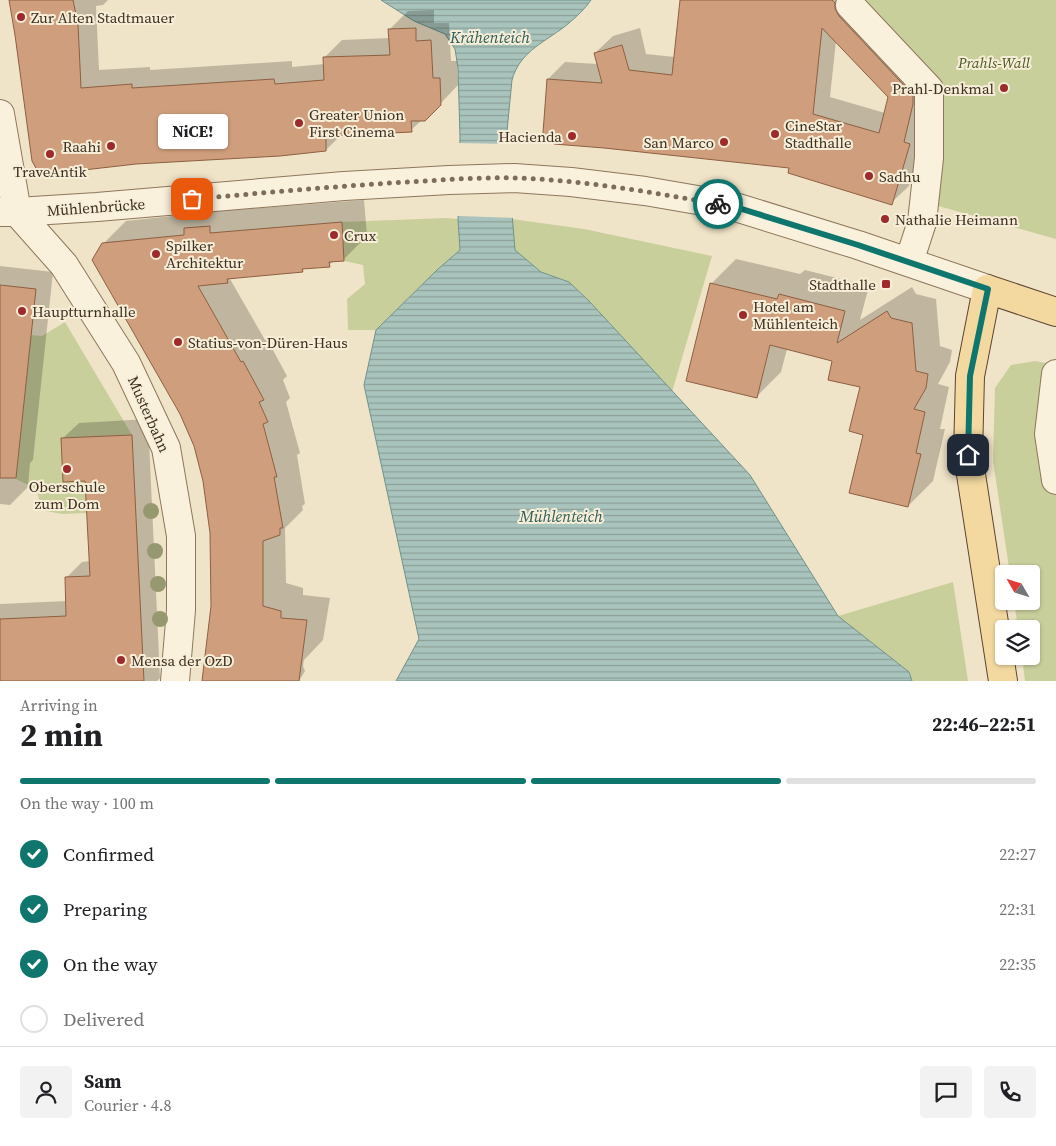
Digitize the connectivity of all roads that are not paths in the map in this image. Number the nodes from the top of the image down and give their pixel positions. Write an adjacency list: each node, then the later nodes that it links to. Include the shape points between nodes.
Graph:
1 (850, 5): 4 (street, via 929,89 929,158 922,222)
2 (0, 114): 3 (street)
3 (8, 212): 4 (street, Mühlenbrücke, via 344,186 514,178 645,191 732,206); 9 (street, Musterbahn, via 64,265 126,363 166,448 181,536 181,610)
4 (909, 262): 5 (street, Mühlenbrücke)
5 (988, 289): 6 (main road, Mühlenbrücke); 10 (main road, via 970,376 968,455)
6 (1056, 312)
7 (1056, 374): 8 (street, via 1049,434)
8 (1056, 480)
9 (175, 681)
10 (1003, 681)

